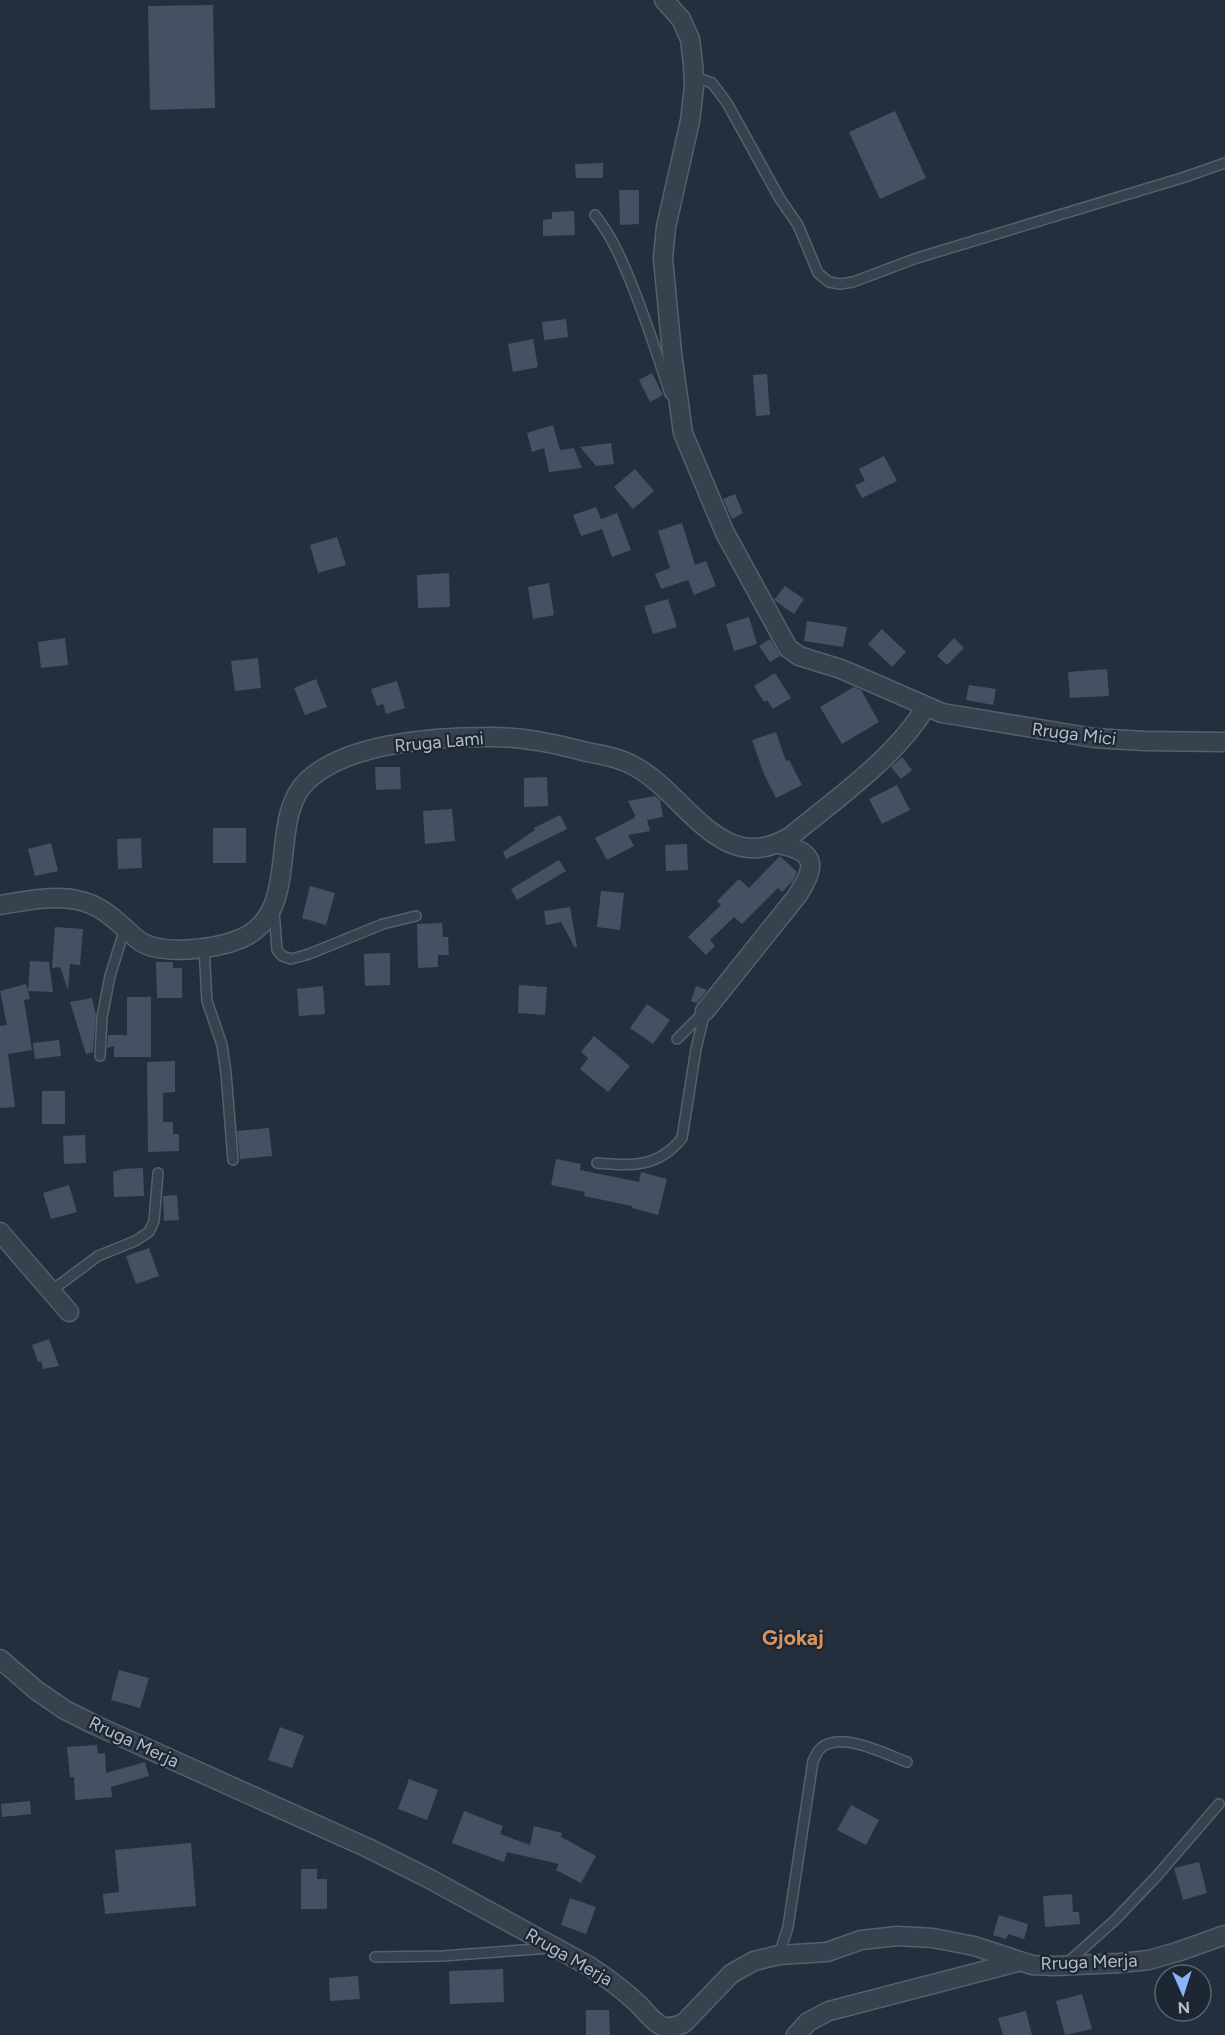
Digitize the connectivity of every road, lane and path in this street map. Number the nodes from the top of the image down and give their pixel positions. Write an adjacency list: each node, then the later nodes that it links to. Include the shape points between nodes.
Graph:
1 (664, 0): 2 (street, Rruga Mici, via 681,19 690,39)
2 (693, 76): 3 (lane, via 712,83 727,103 798,225 818,273 829,282 840,284); 5 (street, Rruga Mici, via 690,121 666,227 663,258)
3 (1225, 163)
4 (595, 215): 5 (lane, via 607,230 642,309)
5 (683, 433): 6 (street, Rruga Mici, via 725,533 788,648 799,656 841,669)
6 (926, 707): 7 (street, Rruga Mici, via 967,718 1094,738); 8 (street, Rruga Lami, via 891,752)
7 (1225, 742)
8 (778, 844): 10 (street, Rruga Lami, via 764,849 731,845 698,822 653,777 632,764 528,739 444,738 370,750 343,759 306,782 289,819); 14 (street, via 806,853 810,862 808,879)
9 (0, 906): 12 (street, Rruga Lami, via 77,900 109,914)
10 (274, 906): 11 (lane, via 278,950 291,959 383,924); 13 (street, Rruga Lami, via 252,933)
11 (416, 916)
12 (125, 928): 13 (street, Rruga Lami, via 148,946); 16 (lane, via 110,976)
13 (204, 947): 17 (lane, via 207,1001 225,1063)
14 (705, 1011): 15 (lane); 18 (lane, via 682,1138 654,1161 629,1166)
15 (676, 1040)
16 (100, 1056)
17 (233, 1160)
18 (597, 1163)
19 (158, 1173): 21 (lane, via 154,1221 149,1232 98,1256)
20 (0, 1232): 21 (street)
21 (51, 1291): 22 (street)
22 (69, 1311)
23 (0, 1659): 27 (street, Rruga Merja, via 36,1690 75,1715 368,1848)
24 (907, 1762): 28 (lane, via 843,1741 829,1743 819,1750 813,1761 788,1927)
25 (1219, 1804): 31 (lane, via 1115,1920)
26 (1225, 1935): 31 (street, Rruga Merja, via 1149,1959)
27 (556, 1948): 28 (street, Rruga Merja, via 615,1983 664,2027 684,2023 731,1974 754,1961); 29 (lane)
28 (779, 1955): 30 (street, Rruga Merja, via 826,1952 861,1940 898,1936 974,1946)
29 (375, 1957)
30 (1018, 1962): 31 (street, Rruga Merja); 32 (street, via 829,2011 808,2022)
31 (1065, 1965)
32 (796, 2035)

